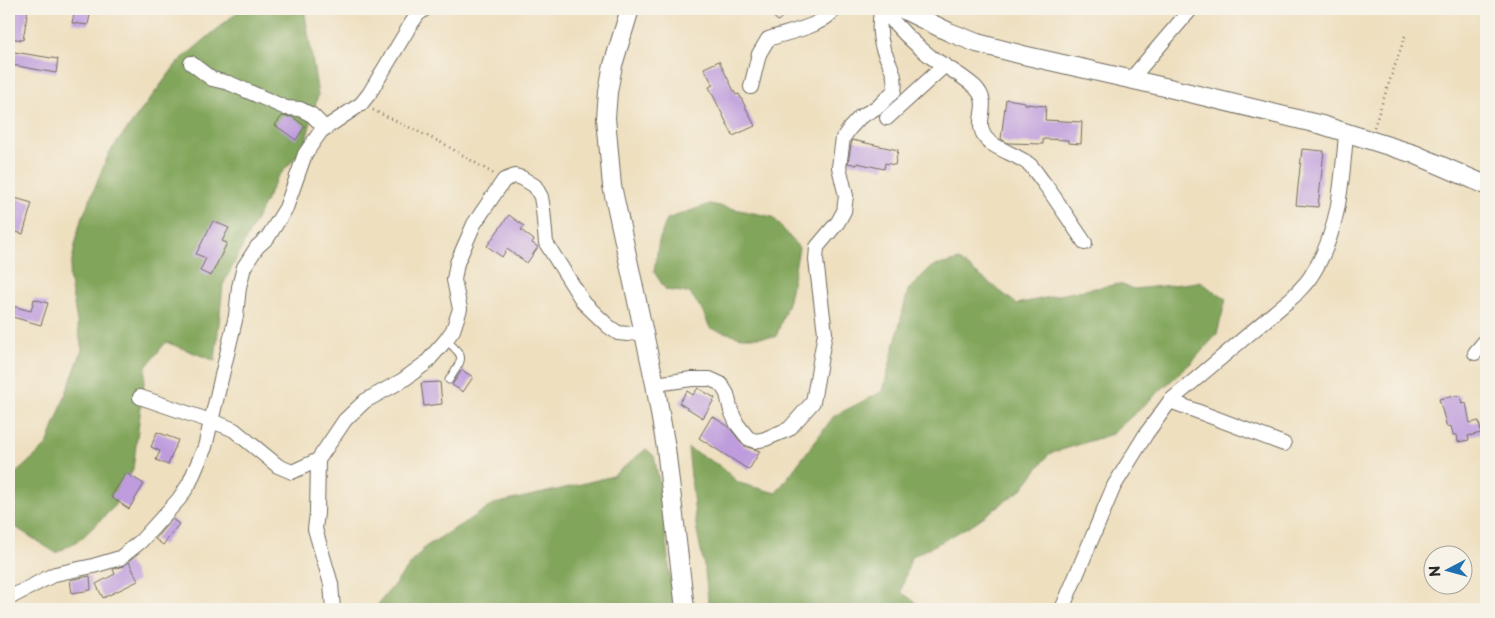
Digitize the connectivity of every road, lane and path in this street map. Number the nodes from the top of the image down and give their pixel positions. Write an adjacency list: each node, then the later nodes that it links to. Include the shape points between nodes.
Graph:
1 (425, 9): 12 (street, via 411,24)
2 (630, 9): 20 (street, via 613,64 606,118 612,186)
3 (835, 9): 11 (street, via 801,30 768,40 759,54)
4 (882, 9): 9 (street, via 898,28); 25 (street, via 879,29 894,75 894,91 879,106 860,116 843,138 839,167 846,196 844,211 817,246 825,333 812,402 788,429 755,441 748,438 737,424 721,384 710,379)
5 (902, 9): 10 (street, via 977,43)
6 (1190, 9): 10 (street)
7 (1405, 36): 16 (path)
8 (191, 63): 14 (street, via 212,79 286,108 300,109)
9 (944, 65): 13 (street); 19 (street, via 982,95 981,121 985,138 1031,166)
10 (1131, 79): 15 (street, via 1296,118)
11 (751, 87)
12 (361, 104): 14 (street); 17 (path, via 444,144)
13 (887, 118)
14 (325, 128): 28 (street, via 305,154 286,208 244,267)
15 (1346, 134): 16 (street); 27 (street, via 1342,186 1332,231 1322,258 1310,277 1294,296)
16 (1369, 141): 18 (street, via 1414,154)
17 (504, 180): 20 (street, via 515,176 535,186 544,209 546,243 584,303 618,333); 21 (street, via 474,224 457,263 454,280 460,309)
18 (1486, 185)
19 (1085, 243)
20 (644, 331): 25 (street)
21 (446, 340): 24 (lane, via 461,355); 30 (street, via 426,363 364,401 345,420)
22 (1486, 340): 23 (street)
23 (1475, 353)
24 (449, 380)
25 (655, 384): 33 (street)
26 (140, 397): 28 (street)
27 (1170, 402): 29 (street); 34 (street, via 1141,440 1114,486)
28 (211, 422): 30 (street, via 234,430 278,466 292,472); 31 (street, via 205,447 189,484 180,499 140,541 120,558 56,574)
29 (1284, 444)
30 (318, 460): 32 (street, via 315,529 331,584)
31 (9, 598)
32 (333, 609)
33 (685, 609)
34 (1062, 609)

